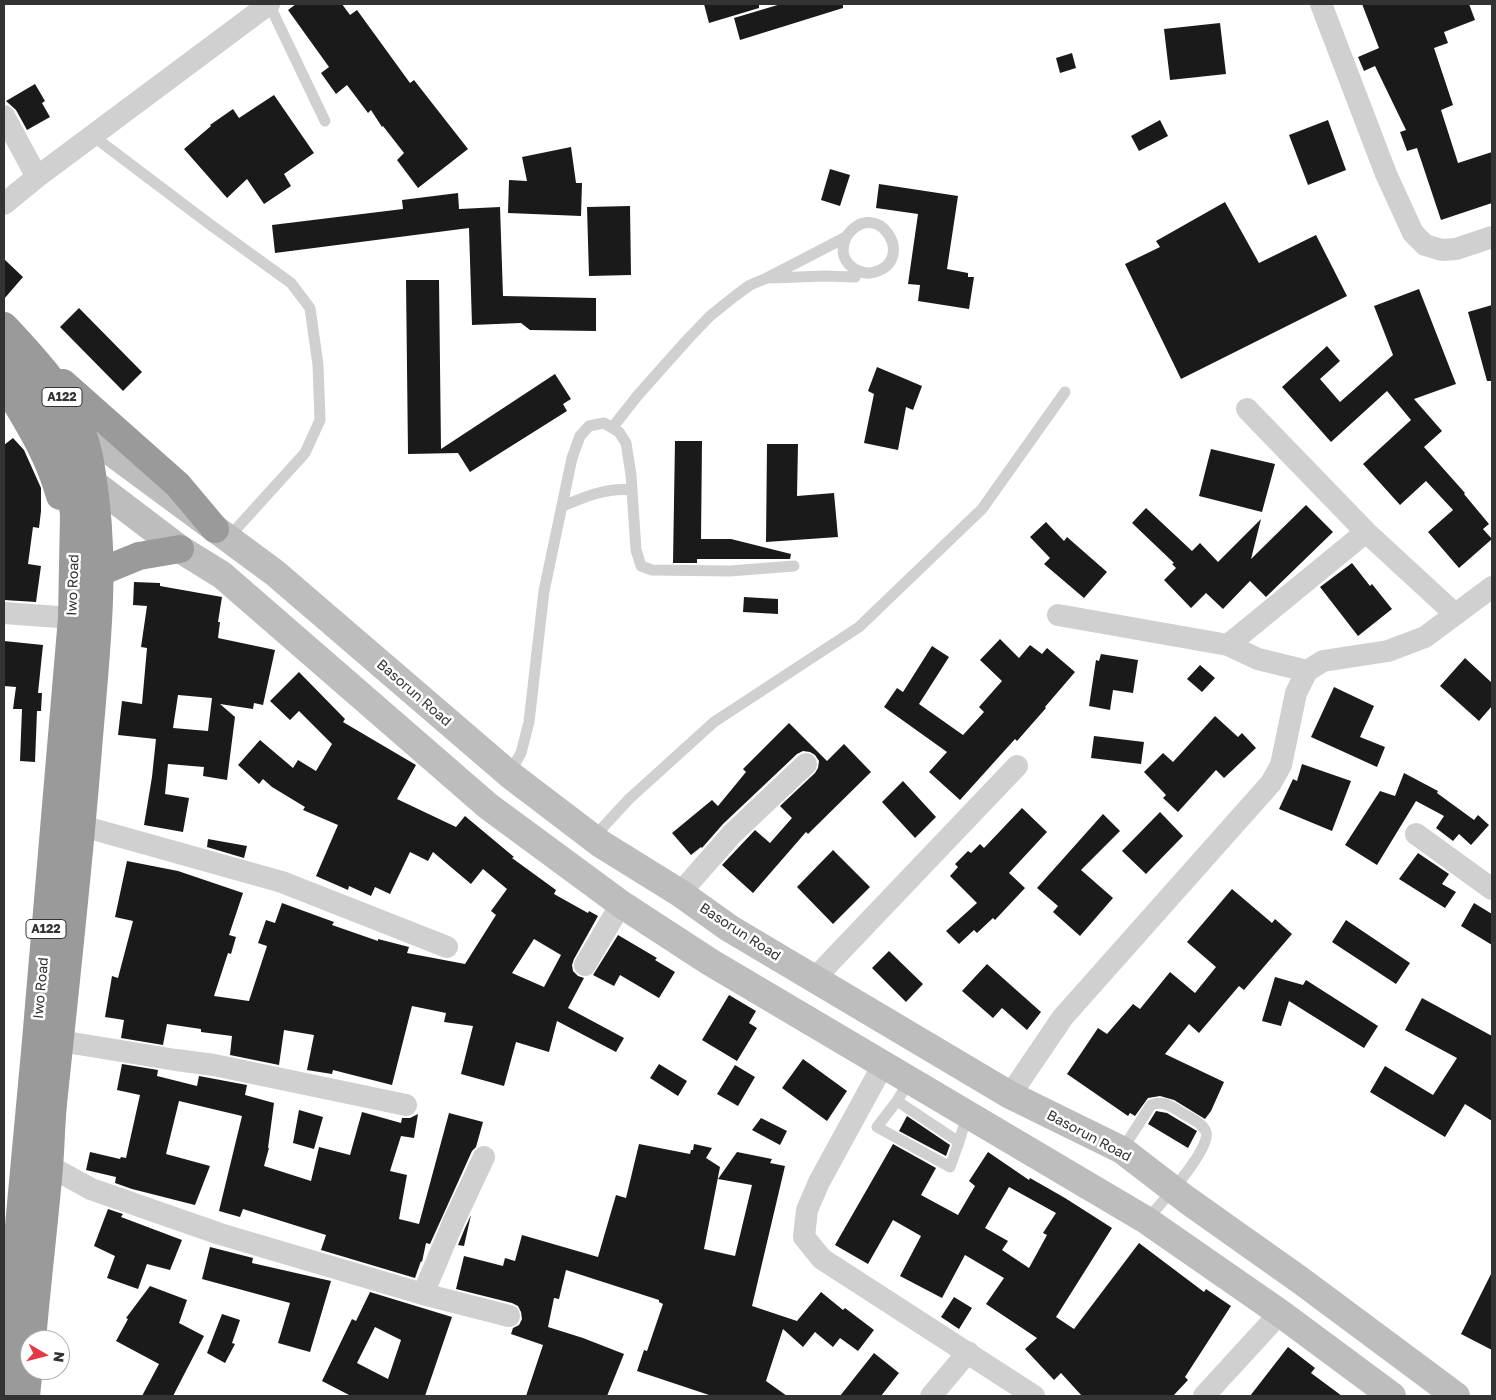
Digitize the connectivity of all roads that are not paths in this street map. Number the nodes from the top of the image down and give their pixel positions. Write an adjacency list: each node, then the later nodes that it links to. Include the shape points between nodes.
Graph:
1 (269, 4): 4 (lane); 5 (street)
2 (1321, 4): 9 (street, via 1386,174 1413,233 1425,245 1442,250)
3 (4, 116): 6 (street)
4 (325, 121)
5 (93, 136): 6 (street); 26 (lane, via 292,283 310,308 318,365 320,420 305,453)
6 (37, 177): 7 (street)
7 (4, 204)
8 (846, 237): 10 (lane, via 844,256); 10 (lane, via 858,225 866,223 882,227 892,240 894,249 887,265 872,273); 11 (lane)
9 (1492, 238)
10 (856, 270): 11 (lane, via 855,278)
11 (767, 278): 19 (lane, via 750,285 710,316)
12 (4, 326): 13 (highway, A122)
13 (31, 355): 20 (highway, A122, via 73,413); 26 (highway, via 171,479)
14 (4, 361): 18 (highway, A122)
15 (4, 381): 30 (highway, via 56,482)
16 (1065, 392): 43 (lane, via 982,509 859,626 714,722 629,799)
17 (1247, 409): 25 (street)
18 (54, 426): 20 (main road, Basorun Road); 21 (highway, A122)
19 (612, 428): 23 (lane, via 626,443); 24 (lane, via 604,423 589,426 580,436 572,458)
20 (83, 435): 22 (highway, A122); 26 (main road, Basorun Road, via 127,463)
21 (68, 469): 22 (main road); 30 (highway, Iwo Road / A122, via 74,514)
22 (93, 483): 27 (main road); 29 (highway, Iwo Road / A122, via 98,510)
23 (631, 490): 24 (lane, via 620,489); 28 (lane, via 636,550 641,566 652,570 730,571)
24 (563, 506): 40 (lane, via 544,591 529,722 521,753)
25 (1366, 532): 33 (street); 36 (street)
26 (221, 534): 40 (main road, Basorun Road, via 275,573)
27 (180, 548): 29 (highway, via 139,556); 46 (main road, via 222,574 488,806)
28 (794, 566)
29 (100, 572): 41 (highway, Iwo Road / A122)
30 (72, 585): 35 (highway, Iwo Road / A122)
31 (1492, 587): 33 (street)
32 (4, 613): 35 (street)
33 (1455, 614): 37 (street, via 1425,637 1388,651 1322,661)
34 (1058, 616): 36 (street)
35 (72, 618): 70 (highway, Iwo Road / A122)
36 (1228, 645): 37 (street, via 1258,659)
37 (1307, 671): 55 (street, via 1296,693 1281,765 1271,783 1063,1017)
38 (806, 764): 45 (street, via 732,834)
39 (1017, 766): 51 (street)
40 (509, 774): 43 (main road, Basorun Road)
41 (82, 826): 48 (street, via 282,882); 52 (highway, Iwo Road / A122)
42 (1416, 834): 44 (street)
43 (593, 838): 45 (main road, Basorun Road)
44 (1492, 889)
45 (680, 893): 47 (main road, Basorun Road)
46 (621, 904): 49 (main road); 50 (street)
47 (729, 928): 49 (main road); 51 (main road, Basorun Road)
48 (447, 947)
49 (710, 962): 53 (main road)
50 (585, 965)
51 (814, 979): 55 (main road, Basorun Road)
52 (60, 1041): 56 (street, via 214,1065); 61 (highway, Iwo Road / A122)
53 (883, 1065): 54 (main road); 68 (street, via 819,1182 807,1210 804,1237 822,1259)
54 (903, 1091): 57 (main road); 58 (lane); 58 (lane, via 878,1127 950,1167)
55 (1010, 1095): 59 (main road, Basorun Road)
56 (406, 1104)
57 (967, 1114): 58 (lane); 63 (main road)
58 (959, 1142)
59 (1122, 1150): 62 (main road, Basorun Road); 62 (lane, via 1151,1105 1158,1102 1166,1103 1202,1126 1207,1132 1206,1142)
60 (484, 1157): 64 (street)
61 (49, 1166): 64 (street, via 91,1189 220,1234); 67 (highway, Iwo Road / A122)
62 (1174, 1190): 63 (lane); 76 (main road, Basorun Road)
63 (1146, 1220): 65 (main road)
64 (423, 1294): 66 (street)
65 (1280, 1313): 74 (street); 75 (main road)
66 (510, 1316)
67 (33, 1330)
68 (968, 1352): 72 (street); 73 (street)
69 (28, 1380): 71 (highway)
70 (4, 1388)
71 (26, 1396)
72 (930, 1396)
73 (1034, 1396)
74 (1204, 1396)
75 (1392, 1396)
76 (1456, 1396)

